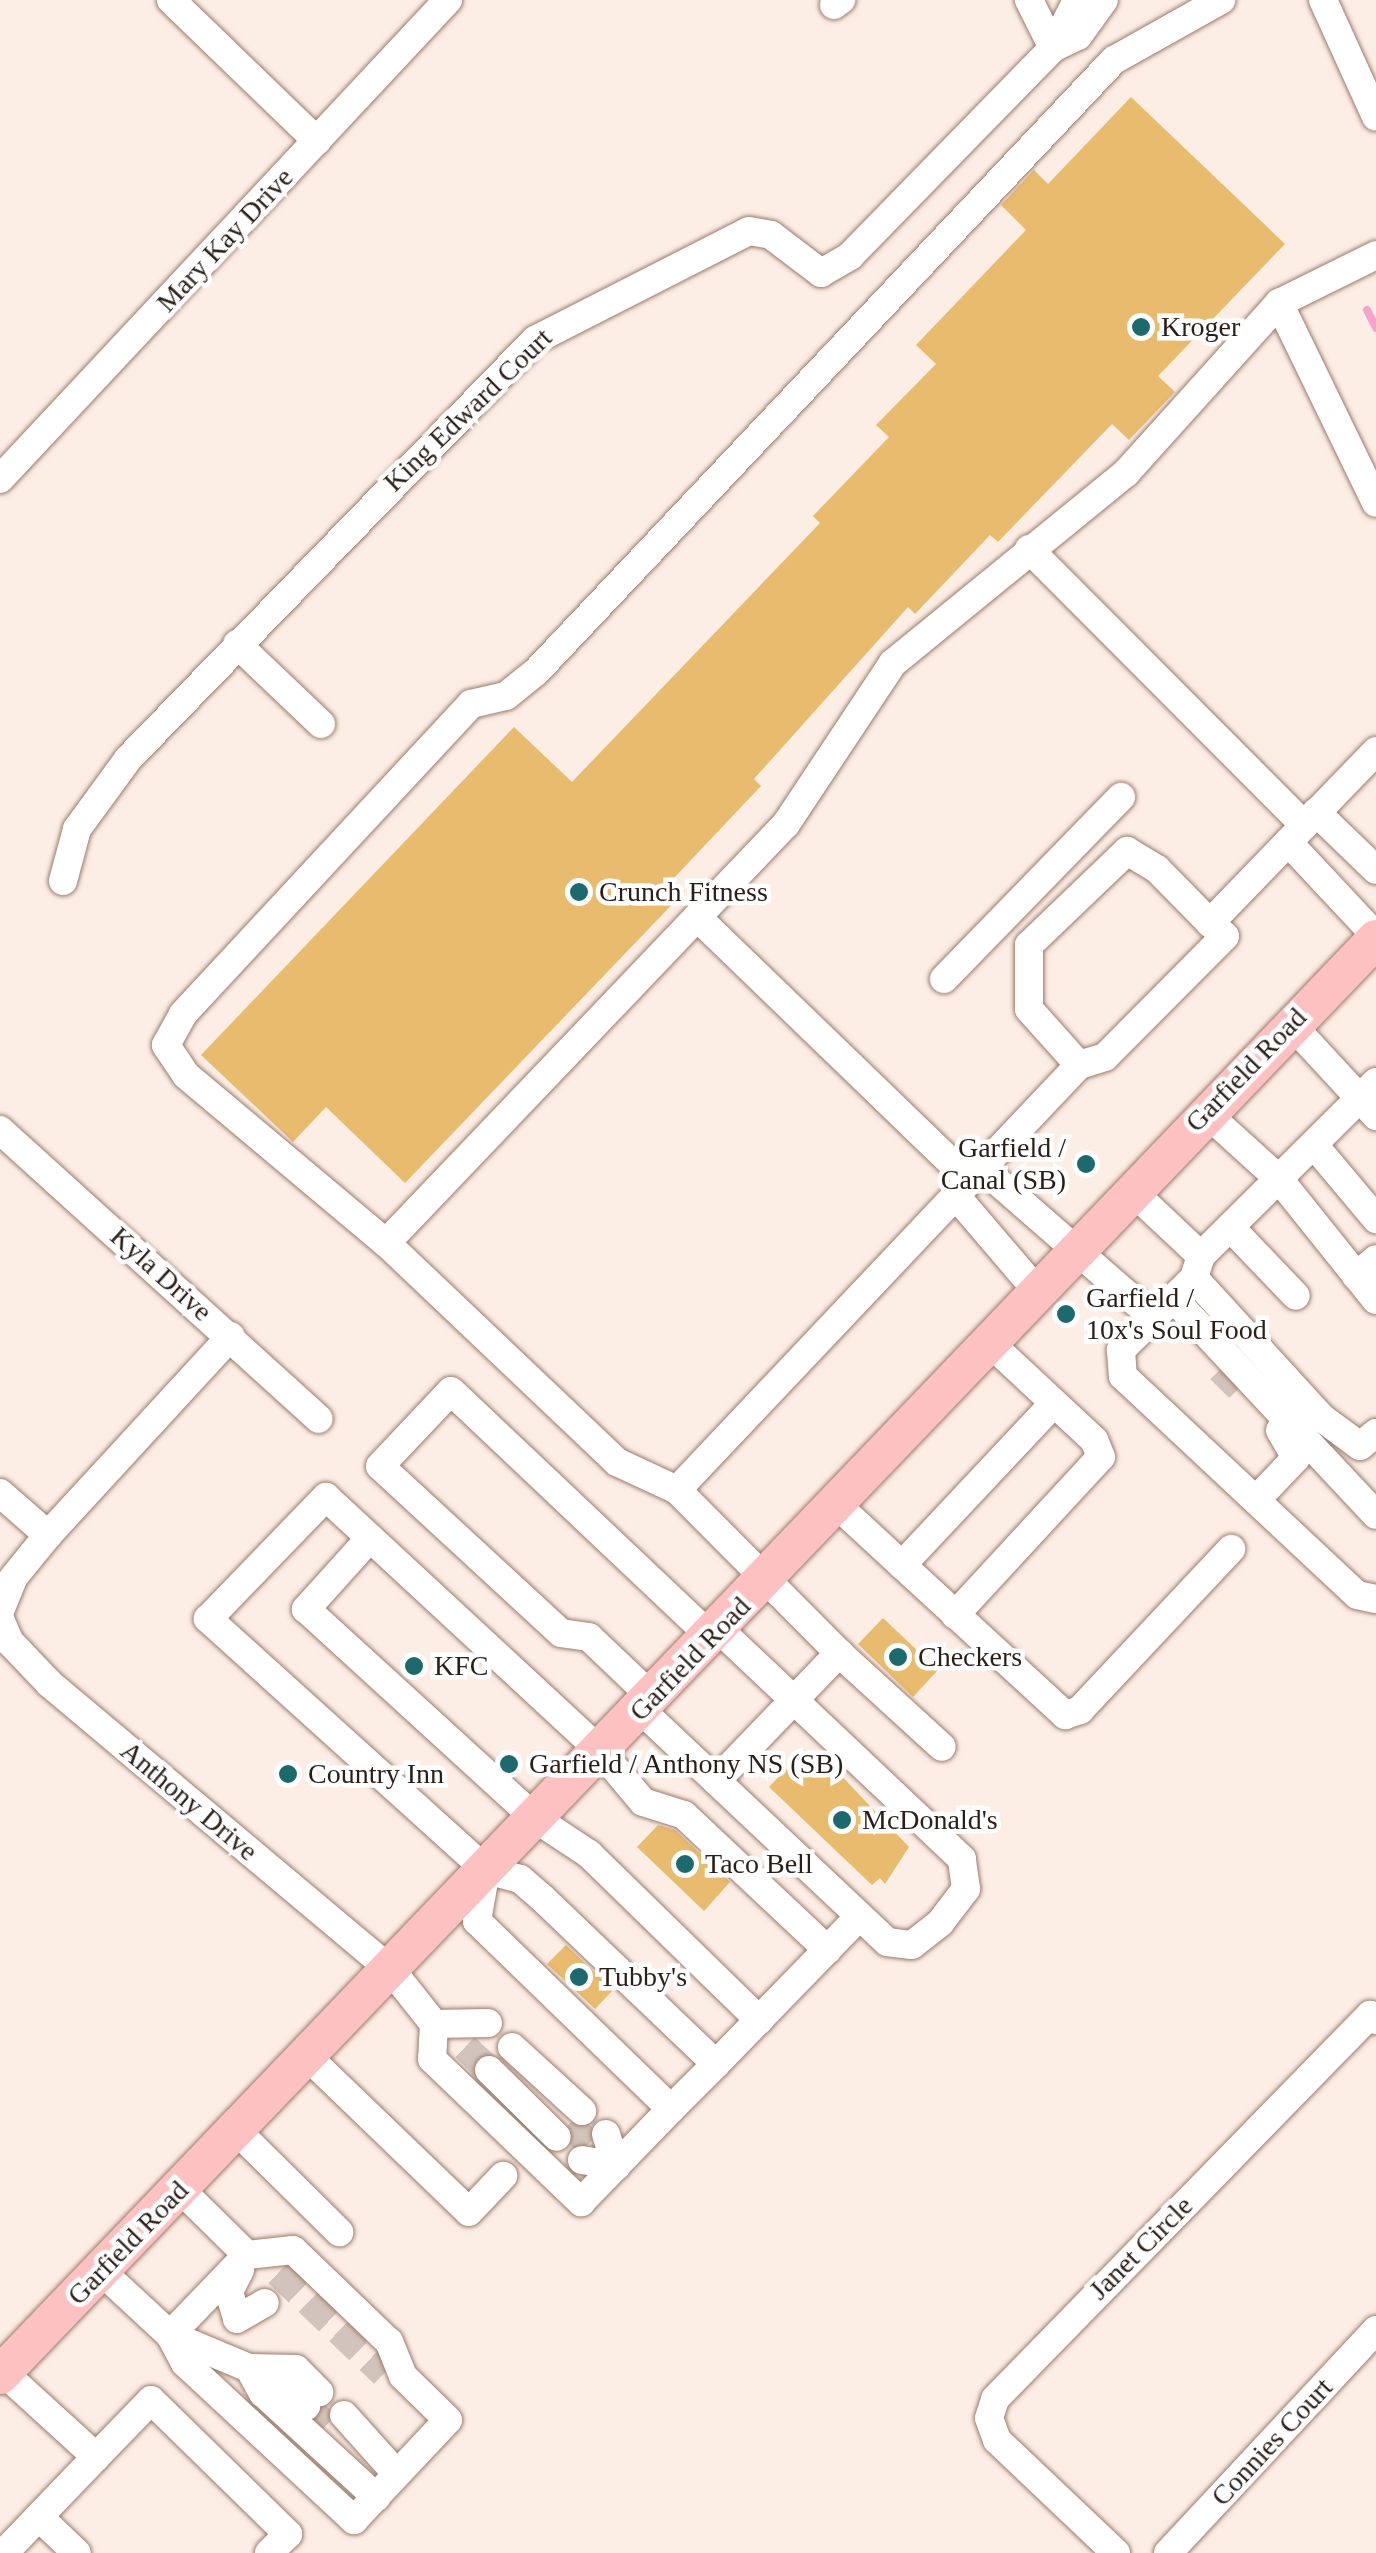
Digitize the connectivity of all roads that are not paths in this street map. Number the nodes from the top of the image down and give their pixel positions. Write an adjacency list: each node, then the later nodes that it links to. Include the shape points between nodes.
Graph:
1 (171, 0): 10 (street)
2 (448, 0): 10 (street, Mary Kay Drive)
3 (1029, 0): 8 (street)
4 (1077, 0): 8 (street)
5 (1104, 0): 8 (street, via 1078,36)
6 (1221, 0): 38 (street, via 1114,60 536,672 506,696 471,704 183,1014 166,1045 186,1075)
7 (1323, 0): 9 (street)
8 (1053, 48): 16 (street, King Edward Court, via 828,270 812,270 771,235 748,231 551,327)
9 (1376, 117)
10 (318, 141): 13 (street, Mary Kay Drive)
11 (1376, 255): 12 (street)
12 (1280, 304): 14 (street); 15 (street, via 1126,473)
13 (0, 479)
14 (1376, 503)
15 (1029, 549): 20 (street); 24 (street, via 893,663 786,824)
16 (237, 644): 17 (street); 22 (street, King Edward Court, via 96,796 77,829)
17 (321, 724)
18 (1376, 751): 20 (street)
19 (1121, 798): 26 (street)
20 (1302, 826): 21 (street); 23 (street); 25 (street)
21 (1376, 870)
22 (63, 881)
23 (1220, 913): 28 (street, via 1225,936 1105,1057); 28 (street, via 1126,852 1029,945 1029,1009)
24 (697, 917): 34 (street); 38 (street)
25 (1376, 938): 27 (main road, Garfield Road)
26 (944, 979)
27 (1290, 1023): 29 (street); 30 (main road, Garfield Road)
28 (1079, 1065): 34 (street)
29 (1371, 1099): 32 (street)
30 (1206, 1112): 33 (street); 35 (main road, Garfield Road)
31 (0, 1130): 46 (street, Kyla Drive)
32 (1314, 1145): 33 (street); 36 (street)
33 (1279, 1180): 37 (street); 40 (street)
34 (970, 1182): 39 (street); 42 (street); 51 (street)
35 (1132, 1191): 39 (main road, Garfield Road); 41 (street)
36 (1376, 1219)
37 (1230, 1228): 41 (street); 43 (street)
38 (386, 1243): 51 (street, via 617,1462)
39 (1078, 1250): 41 (street); 42 (main road, Garfield Road)
40 (1366, 1267): 44 (street)
41 (1180, 1287): 45 (street); 50 (street, via 1322,1418 1360,1446); 53 (street, via 1121,1350 1123,1376)
42 (1038, 1292): 47 (main road, Garfield Road)
43 (1296, 1296)
44 (1376, 1300)
45 (1206, 1333): 53 (street, via 1229,1379 1296,1446 1291,1468); 55 (street)
46 (230, 1336): 49 (street, Kyla Drive); 56 (street)
47 (990, 1343): 48 (street); 54 (main road, Garfield Road)
48 (1053, 1404): 59 (street); 63 (street, via 1100,1448 1098,1466)
49 (319, 1420)
50 (1376, 1434)
51 (677, 1490): 60 (street)
52 (0, 1493): 56 (street)
53 (1256, 1500): 61 (street, via 1357,1594)
54 (836, 1505): 59 (street); 60 (main road, Garfield Road)
55 (1376, 1515)
56 (48, 1535): 62 (street, via 13,1578)
57 (370, 1538): 70 (street); 72 (street, via 306,1609); 73 (street, via 326,1496 208,1618)
58 (1231, 1549): 63 (street, via 1073,1714 1055,1709)
59 (902, 1565): 63 (street)
60 (764, 1582): 65 (main road, Garfield Road); 66 (street)
61 (1376, 1598)
62 (0, 1611)
63 (955, 1615)
64 (0, 1619): 76 (street, Anthony Drive, via 10,1642 50,1684)
65 (715, 1633): 67 (street); 68 (main road, Garfield Road); 68 (street, via 451,1390 380,1466 560,1633 589,1637)
66 (840, 1652): 67 (street); 69 (street)
67 (794, 1700): 71 (street); 74 (street, via 969,1870 954,1907 912,1944 886,1942)
68 (647, 1704): 70 (main road, Garfield Road); 71 (street)
69 (942, 1746)
70 (602, 1752): 72 (main road, Garfield Road); 75 (street, via 643,1802 684,1815)
71 (716, 1781): 74 (street)
72 (536, 1819): 73 (main road, Garfield Road); 78 (street, via 589,1854)
73 (486, 1870): 76 (main road, Garfield Road); 83 (street, via 520,1879); 84 (street, via 477,1920)
74 (859, 1917): 75 (street)
75 (828, 1950): 78 (street)
76 (392, 1971): 79 (street, Anthony Drive); 81 (main road, Garfield Road)
77 (1373, 2017): 111 (street, Janet Circle, via 995,2399 988,2418 997,2440)
78 (759, 2020): 83 (street)
79 (434, 2024): 80 (street); 88 (street, via 432,2059 581,2202)
80 (476, 2035)
81 (308, 2057): 86 (main road, Garfield Road); 89 (street, via 469,2212)
82 (500, 2058): 85 (street)
83 (716, 2064): 84 (street)
84 (670, 2109): 88 (street)
85 (569, 2124)
86 (237, 2130): 90 (main road, Garfield Road); 91 (street)
87 (594, 2148): 88 (street)
88 (616, 2166)
89 (504, 2176)
90 (180, 2189): 92 (street); 93 (main road, Garfield Road)
91 (339, 2232)
92 (246, 2255): 94 (street); 95 (street, via 229,2307 247,2319); 97 (street); 103 (street, via 293,2250 389,2342 403,2376 448,2420)
93 (101, 2271): 97 (street); 99 (main road, Garfield Road)
94 (278, 2273)
95 (264, 2303)
96 (1376, 2330): 112 (street, Connies Court)
97 (170, 2335): 98 (street); 106 (street, via 186,2363 354,2520)
98 (248, 2368): 101 (street, via 296,2370); 106 (street, via 263,2393)
99 (2, 2374): 104 (street)
100 (384, 2374): 103 (street)
101 (312, 2399)
102 (337, 2422): 105 (street)
103 (440, 2428): 105 (street)
104 (96, 2457): 107 (street); 110 (street, via 151,2400 288,2534)
105 (397, 2474): 106 (street)
106 (376, 2496)
107 (39, 2517): 108 (street); 109 (street)
108 (4, 2553)
109 (76, 2553)
110 (269, 2553)
111 (1116, 2553)
112 (1168, 2553)

